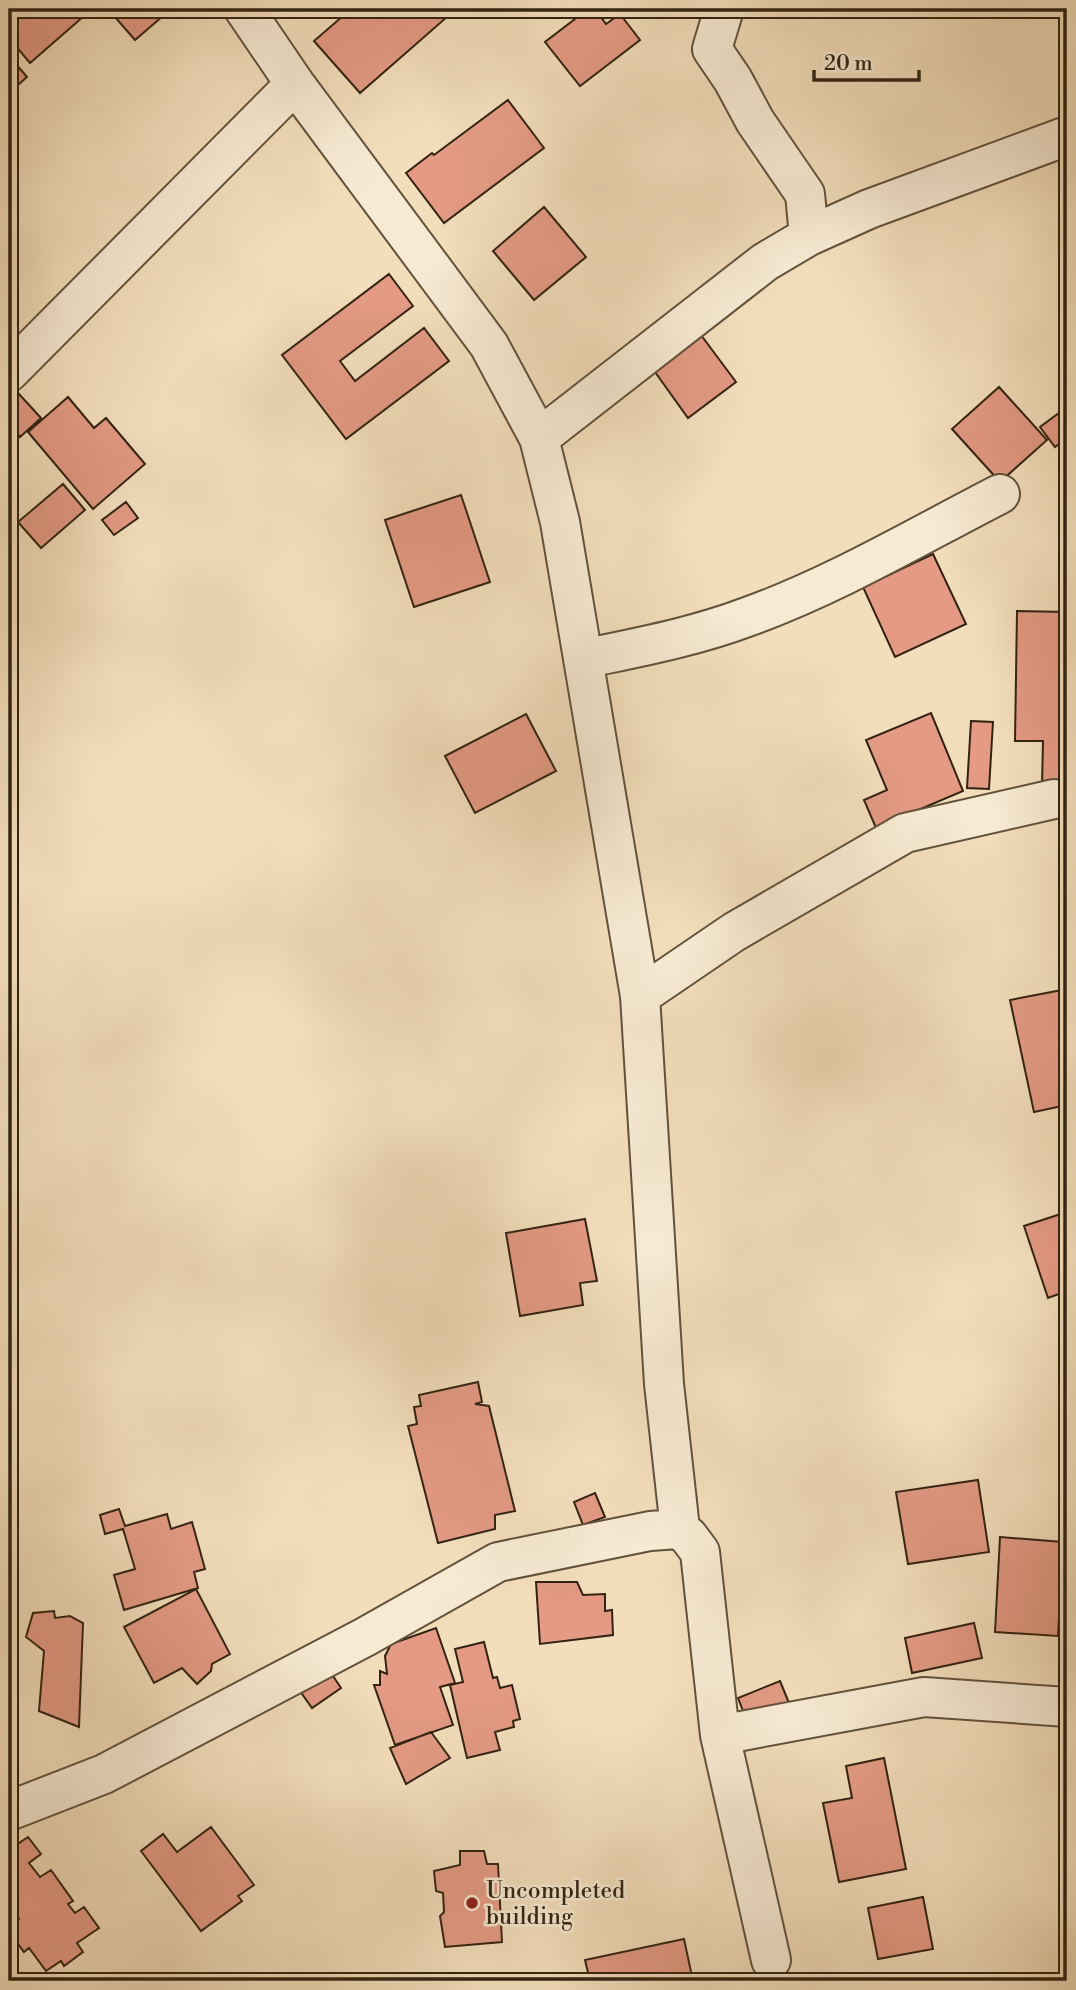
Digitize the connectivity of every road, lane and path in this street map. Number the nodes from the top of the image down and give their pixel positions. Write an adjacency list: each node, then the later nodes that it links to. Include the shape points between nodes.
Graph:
1 (244, 9): 5 (street)
2 (701, 9): 3 (street)
3 (718, 9)
4 (724, 9): 7 (street, via 712,49 805,194)
5 (295, 85): 8 (street); 9 (street, via 489,345)
6 (1067, 136): 7 (street)
7 (809, 236): 9 (street, via 765,262)
8 (9, 372)
9 (539, 438): 11 (street, via 560,522)
10 (1000, 494): 11 (street, via 821,586 748,617 677,639)
11 (583, 659): 13 (street)
12 (1054, 799): 13 (street, via 905,833 734,932)
13 (640, 996): 14 (street, via 664,1384)
14 (678, 1529): 16 (street, via 700,1552); 17 (street, via 498,1562 104,1774)
15 (1067, 1707): 16 (street, via 924,1698)
16 (720, 1735): 18 (street)
17 (9, 1811)
18 (771, 1959)

